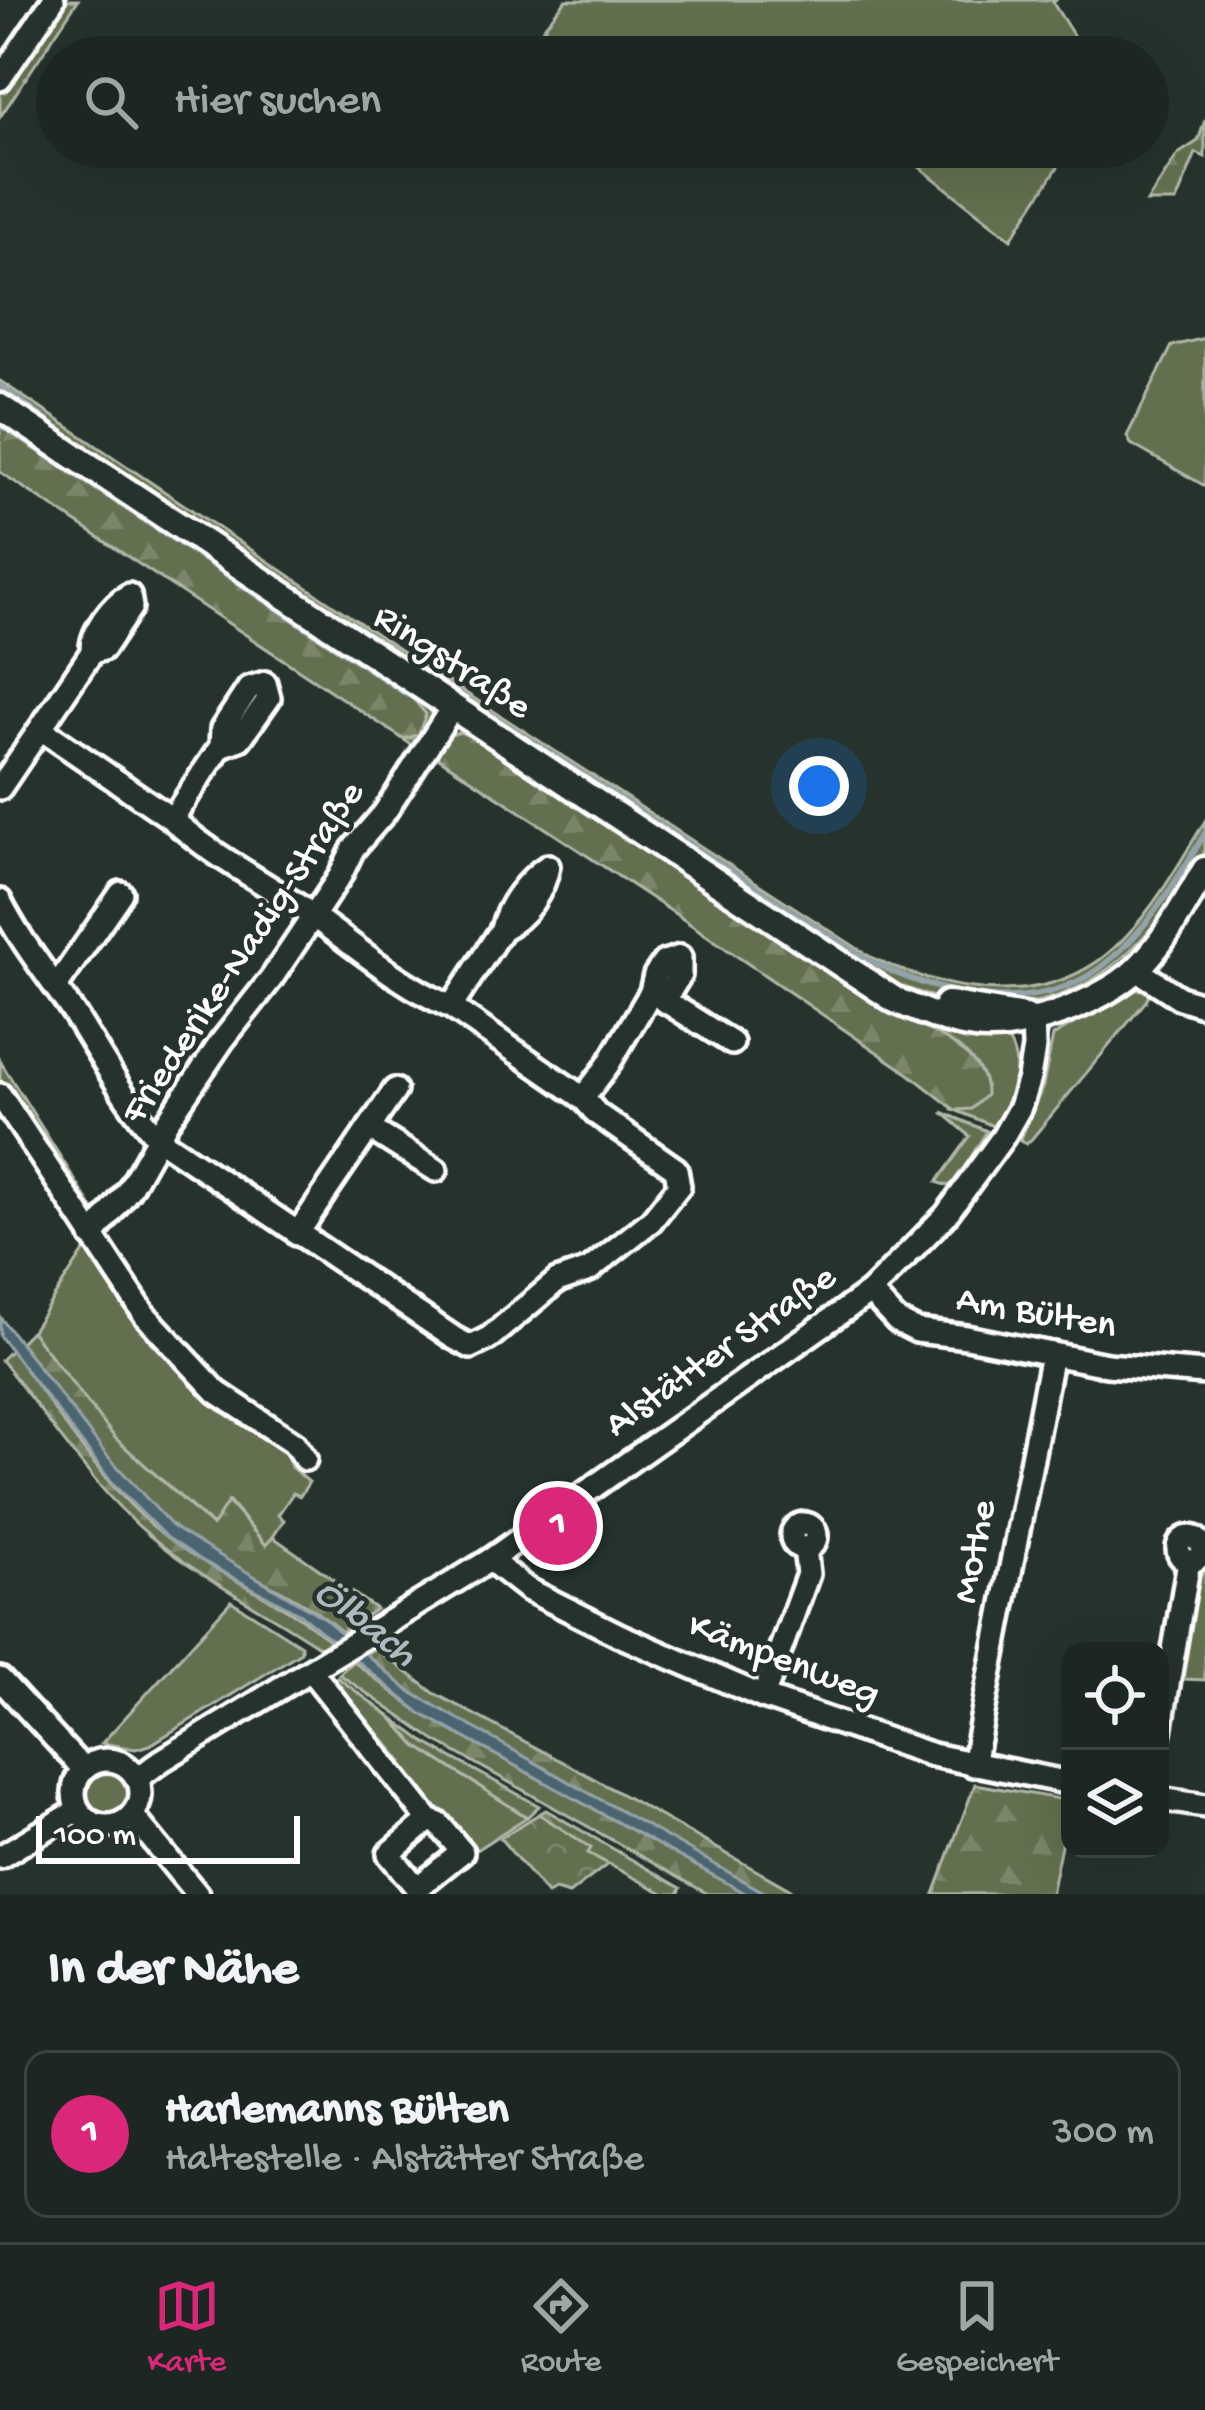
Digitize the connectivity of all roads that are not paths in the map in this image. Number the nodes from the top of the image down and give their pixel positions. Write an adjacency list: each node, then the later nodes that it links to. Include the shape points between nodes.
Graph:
1 (53, 0): 2 (street)
2 (0, 79)
3 (0, 407): 6 (main road, Ringstraße)
4 (92, 652): 7 (street)
5 (265, 683): 9 (street, via 249,688)
6 (452, 708): 13 (street, Friederike-Nadig-Straße); 19 (main road, Ringstraße, via 865,977 928,1001)
7 (41, 729): 8 (street); 9 (street)
8 (0, 788)
9 (172, 819): 13 (street)
10 (1205, 869): 15 (main road)
11 (122, 893): 16 (street)
12 (0, 901): 16 (street)
13 (310, 916): 17 (street); 25 (street, Friederike-Nadig-Straße)
14 (502, 929): 17 (street)
15 (1136, 970): 18 (street); 19 (main road, via 1092,999)
16 (56, 987): 25 (street)
17 (452, 1007): 23 (street)
18 (1205, 1009)
19 (1033, 1018): 29 (street, Alstätter Straße, via 1029,1078 1003,1137 946,1215)
20 (732, 1043): 23 (street, via 658,996)
21 (395, 1090): 24 (street)
22 (0, 1095): 28 (street)
23 (583, 1098): 27 (street, via 676,1168 680,1186 652,1221 589,1270 557,1281 471,1347)
24 (369, 1128): 26 (street); 27 (street)
25 (159, 1138): 27 (street); 28 (street, Friederike-Nadig-Straße)
26 (436, 1170)
27 (298, 1234)
28 (92, 1237): 32 (street, via 133,1300 202,1376 294,1443)
29 (870, 1292): 30 (street, Am Bülten, via 917,1331); 34 (street, Alstätter Straße)
30 (1052, 1354): 31 (street, Am Bülten); 40 (street, Mothe)
31 (1205, 1373)
32 (304, 1460)
33 (805, 1548): 39 (street, via 808,1574)
34 (490, 1560): 36 (street, Alstätter Straße); 39 (street, Kämpenweg, via 527,1589)
35 (1189, 1561): 38 (street)
36 (310, 1671): 42 (street, Alstätter Straße); 48 (street)
37 (0, 1679): 41 (street)
38 (1169, 1679)
39 (763, 1697): 40 (street, Kämpenweg)
40 (973, 1765): 43 (street, Kämpenweg)
41 (83, 1769): 42 (street, via 113,1760); 46 (street, via 74,1786)
42 (137, 1779): 47 (street)
43 (1061, 1781)
44 (1169, 1800): 45 (street)
45 (1205, 1806)
46 (78, 1810): 47 (street, via 108,1827); 49 (street)
47 (133, 1816): 50 (street)
48 (429, 1820)
49 (0, 1857)
50 (197, 1894)

